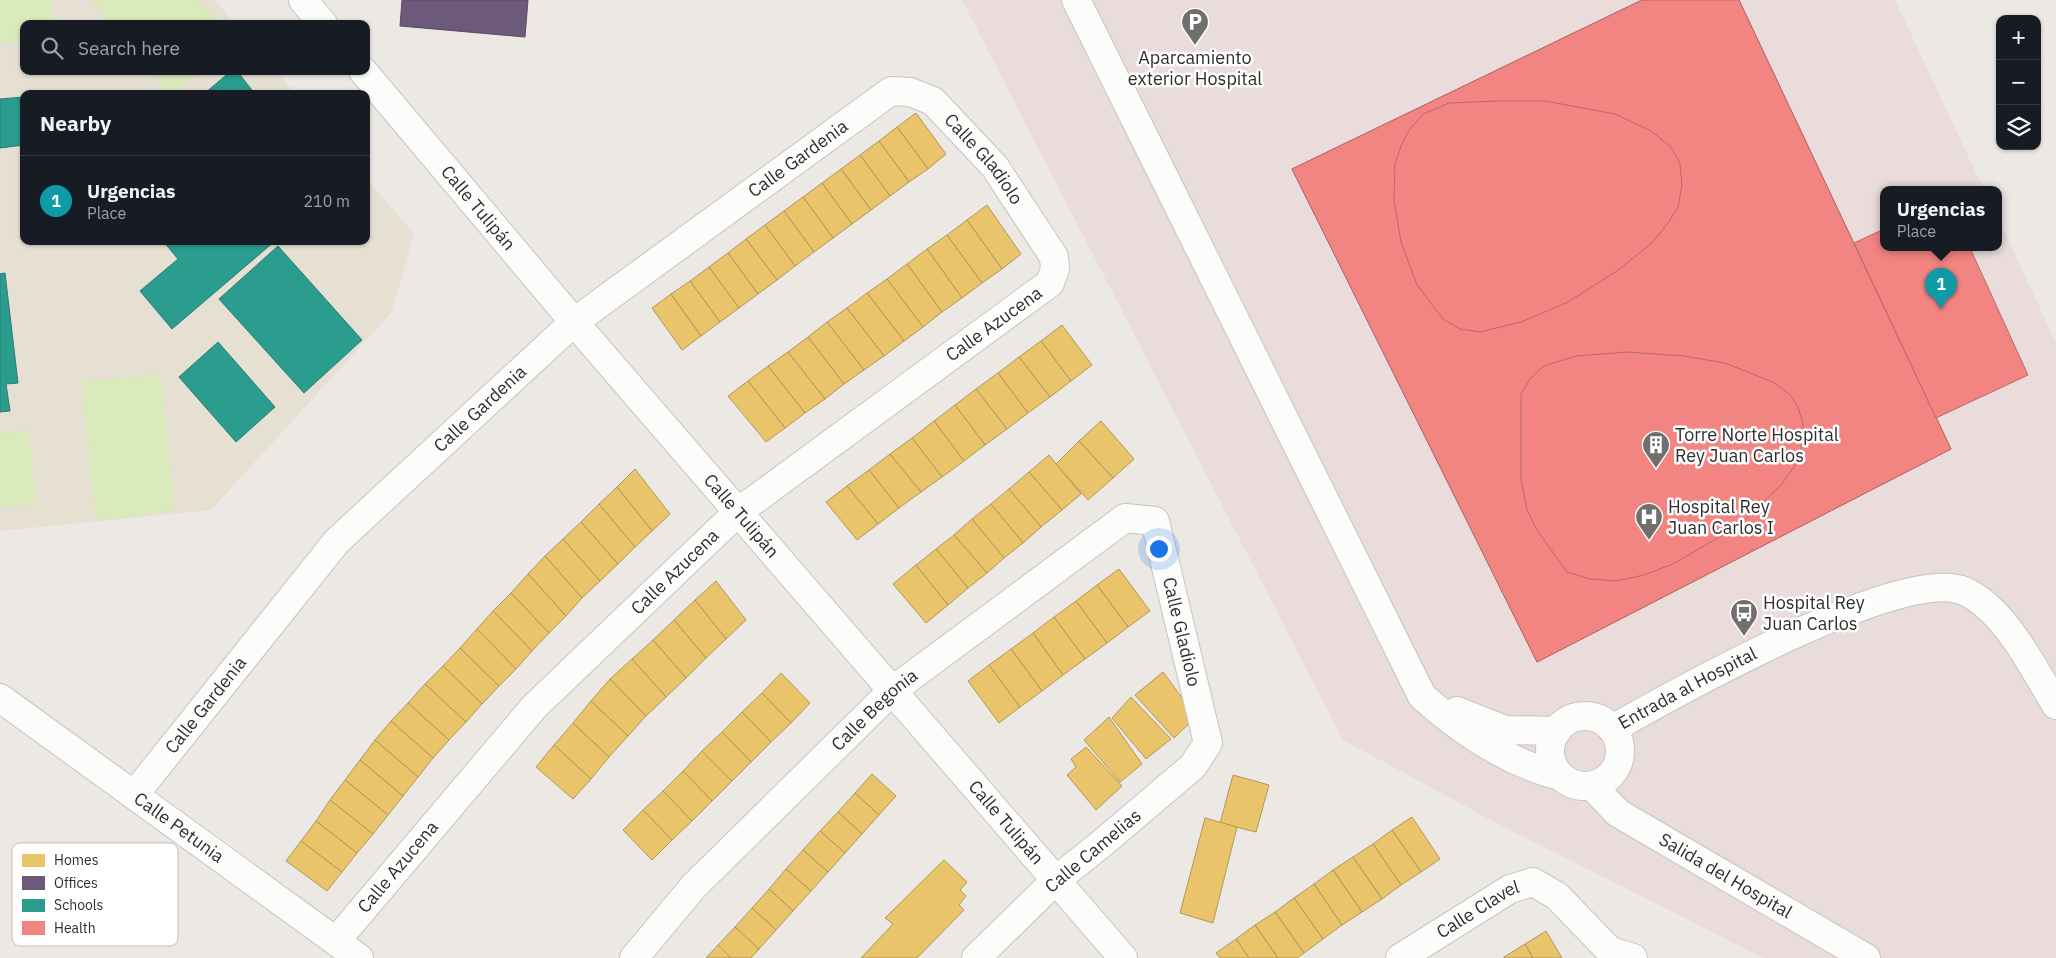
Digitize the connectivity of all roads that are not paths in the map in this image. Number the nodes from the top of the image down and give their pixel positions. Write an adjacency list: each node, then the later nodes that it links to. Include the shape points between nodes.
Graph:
1 (303, 0): 3 (street)
2 (1076, 0): 11 (street)
3 (320, 20)
4 (366, 75): 7 (street, Calle Tulipán)
5 (891, 91): 6 (street, Calle Gladiolo, via 910,92 934,102 995,167); 7 (street, Calle Gardenia)
6 (1054, 257): 8 (street, Calle Azucena, via 1055,269 1050,284)
7 (574, 322): 8 (street, Calle Tulipán); 19 (street, Calle Gardenia, via 337,542)
8 (738, 512): 10 (street, Calle Tulipán); 21 (street, Calle Azucena, via 534,707)
9 (1155, 521): 10 (street, Calle Begonia, via 1124,518); 16 (street, Calle Gladiolo)
10 (893, 690): 20 (street, Calle Tulipán); 23 (street, Calle Begonia, via 694,886)
11 (1422, 696): 15 (street, via 1505,730); 17 (street, via 1452,723 1501,753 1536,770)
12 (0, 698): 19 (street, Calle Petunia)
13 (2056, 705): 14 (street, Entrada al Hospital, via 2009,630 1987,606 1964,591 1941,586 1893,595 1819,623 1680,691)
14 (1612, 729): 15 (street, via 1600,719 1584,716 1569,720); 18 (street, via 1620,745 1618,763 1608,778)
15 (1557, 731): 17 (street, via 1550,753)
16 (1208, 743): 20 (street, Calle Camelias, via 1193,766)
17 (1560, 776): 18 (street, via 1575,785)
18 (1592, 786): 28 (street, Salida del Hospital, via 1618,813)
19 (134, 795): 21 (street, Calle Petunia)
20 (1056, 880): 24 (street, Calle Camelias); 25 (street, Calle Tulipán)
21 (336, 941): 22 (street, Calle Petunia)
22 (359, 958)
23 (634, 958)
24 (976, 958)
25 (1123, 958)
26 (1400, 958): 27 (street, Calle Clavel, via 1510,889 1533,882 1557,896 1610,951)
27 (1633, 958)
28 (1866, 958)

